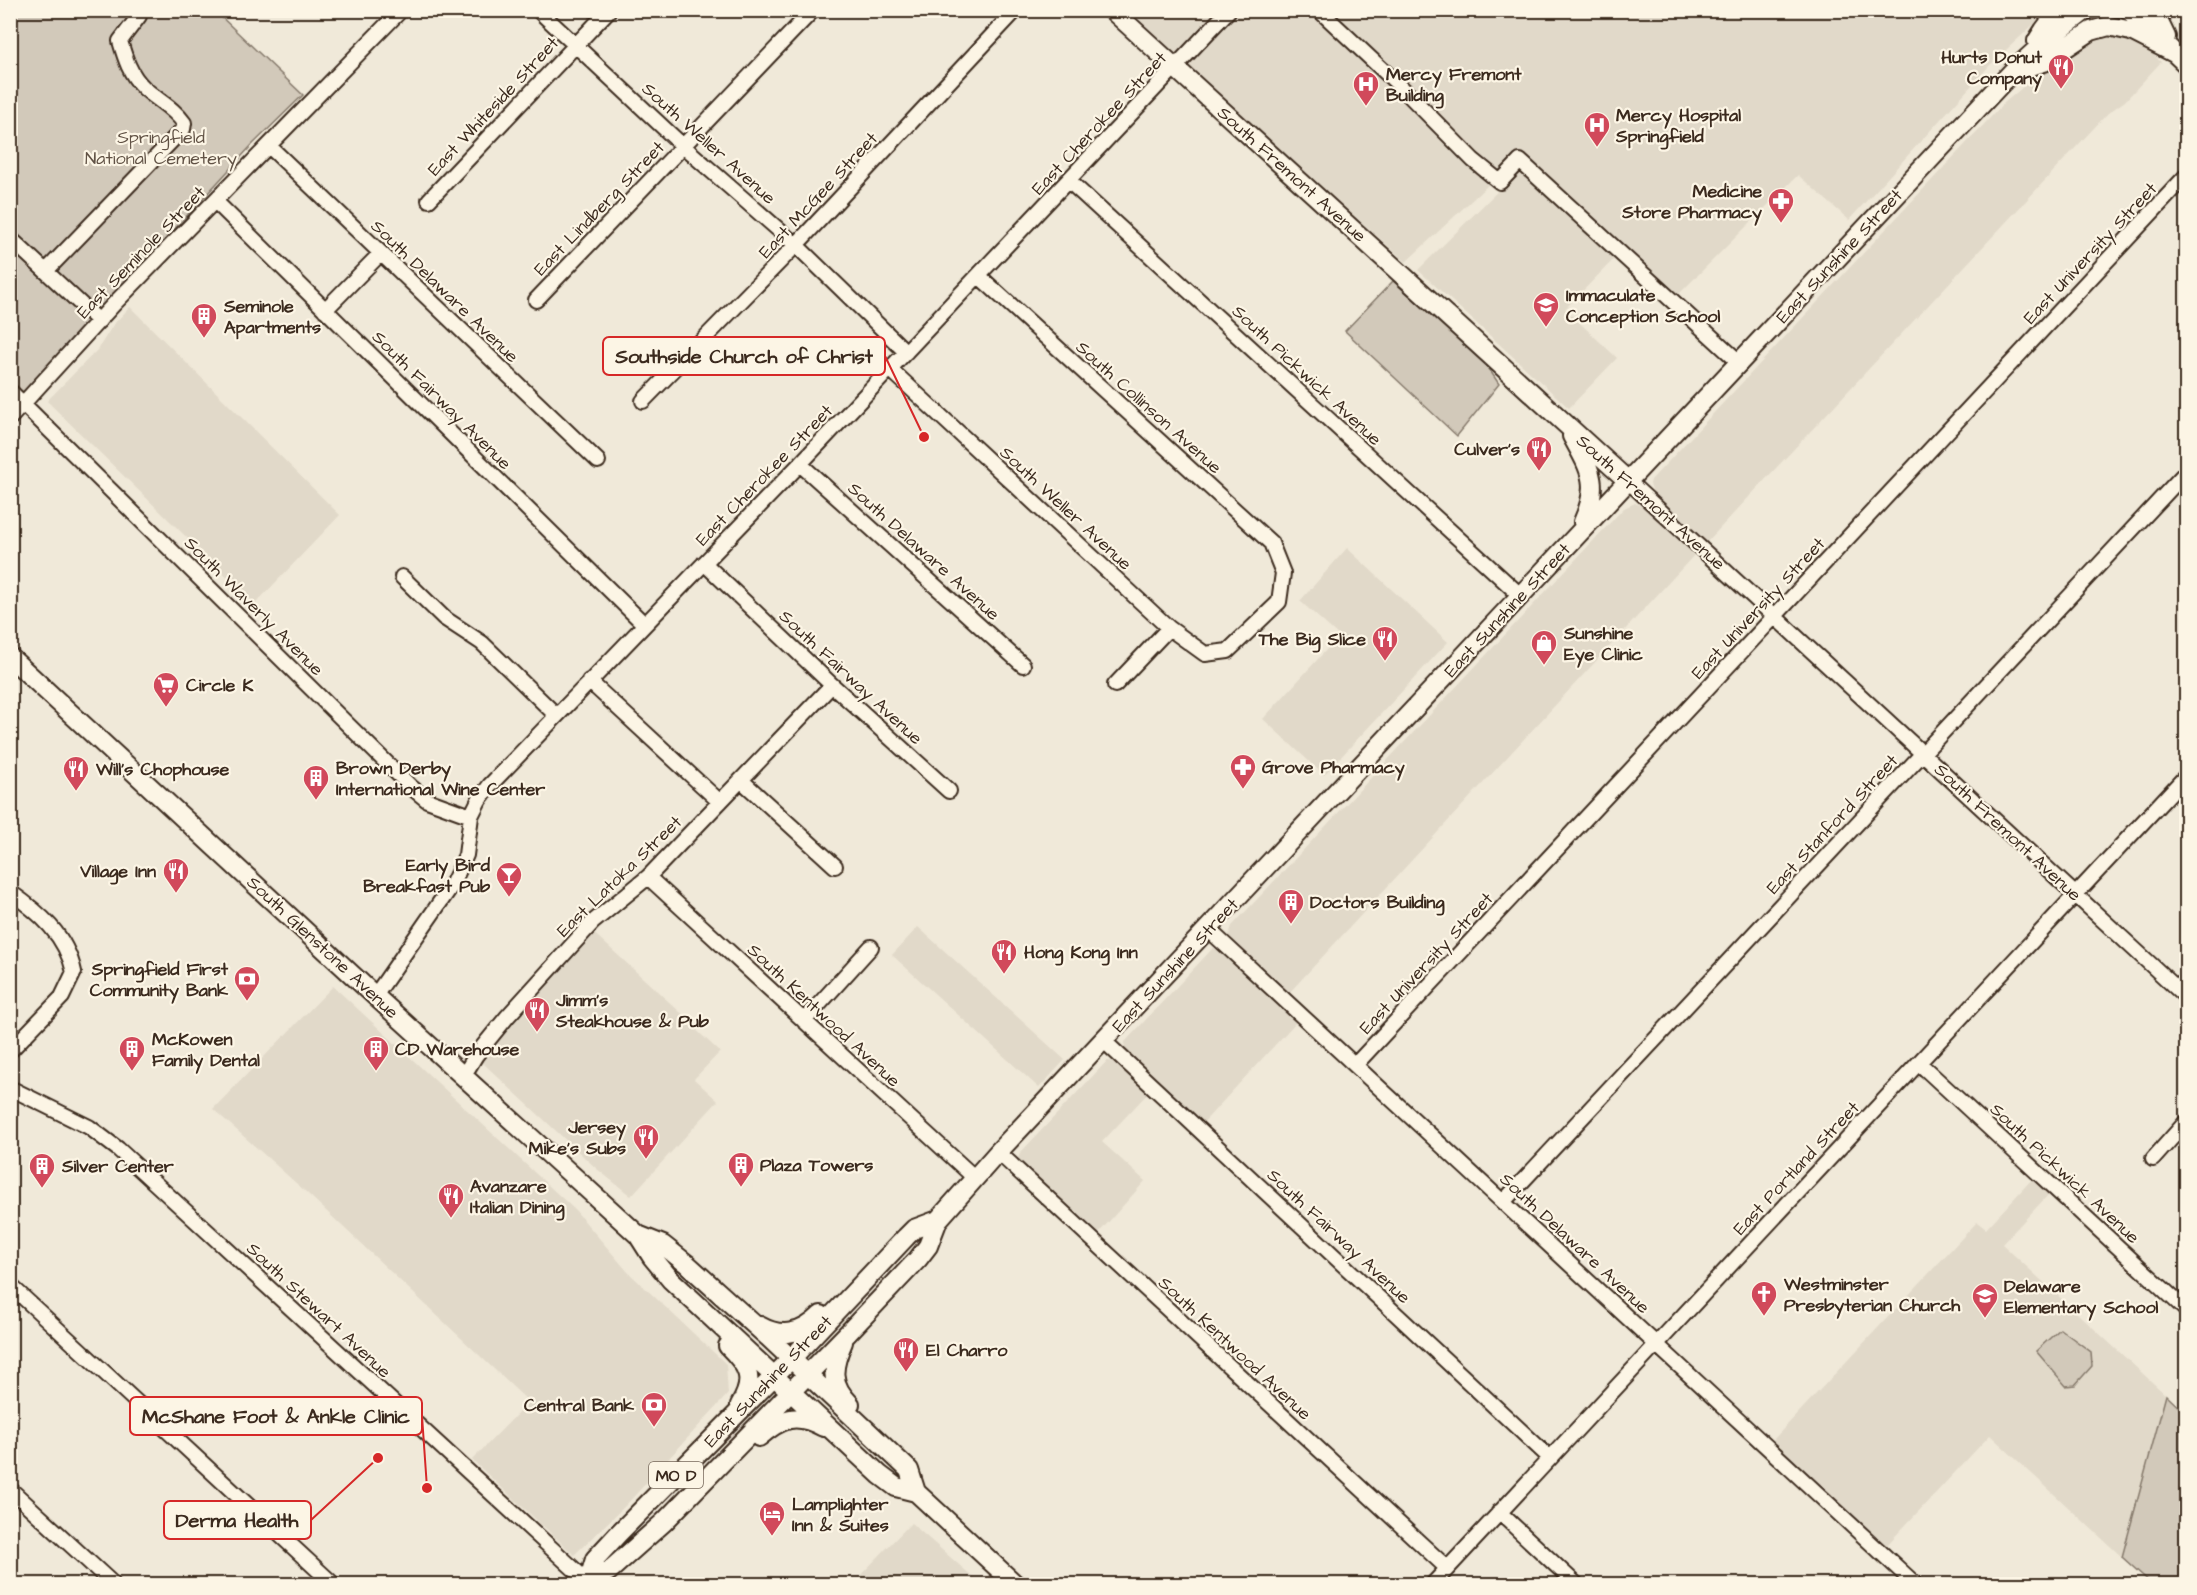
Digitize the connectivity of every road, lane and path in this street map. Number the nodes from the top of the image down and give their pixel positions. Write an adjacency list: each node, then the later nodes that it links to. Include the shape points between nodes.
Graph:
1 (401, 10): 19 (street, East Seminole Street)
2 (538, 10): 14 (street, South Weller Avenue)
3 (609, 10): 14 (street, East Whiteside Street)
4 (813, 10): 20 (street, East Lindberg Street)
5 (1016, 10): 26 (street, East McGee Street)
6 (1112, 10): 17 (main road, South Fremont Avenue)
7 (1229, 10): 17 (street, East Cherokee Street)
8 (1319, 10): 34 (street, via 1473,160 1500,182 1520,161)
9 (2059, 10): 15 (main road)
10 (2086, 10): 15 (main road, East Sunshine Street)
11 (2129, 10): 16 (main road)
12 (2153, 10): 16 (main road)
13 (138, 11): 28 (street, via 139,16 120,41 125,60 142,87 178,114 183,129)
14 (576, 45): 20 (street, South Weller Avenue); 23 (street, East Whiteside Street)
15 (2029, 56): 18 (main road, East Sunshine Street)
16 (2181, 59): 18 (main road, via 2131,31 2109,26 2091,31 2044,62)
17 (1175, 68): 22 (street, East Cherokee Street); 40 (main road, South Fremont Avenue)
18 (2012, 72): 34 (main road, East Sunshine Street)
19 (269, 146): 24 (street, East Seminole Street); 27 (street, South Delaware Avenue)
20 (683, 146): 26 (street, South Weller Avenue); 30 (street, East Lindberg Street)
21 (2187, 176): 49 (street, East University Street)
22 (1069, 181): 29 (street, East Cherokee Street); 48 (street, South Pickwick Avenue)
23 (429, 200)
24 (214, 201): 31 (street, South Fairway Avenue); 32 (street, East Seminole Street)
25 (10, 238): 28 (street)
26 (796, 245): 33 (street, South Weller Avenue); 37 (street, East McGee Street)
27 (380, 254): 31 (street); 41 (street, South Delaware Avenue)
28 (46, 271): 32 (street)
29 (979, 276): 33 (street, East Cherokee Street); 52 (street, South Collinson Avenue, via 1271,543 1283,573 1279,602)
30 (536, 300)
31 (326, 310): 50 (street, South Fairway Avenue)
32 (99, 321): 38 (street, East Seminole Street)
33 (906, 352): 35 (street, East Cherokee Street)
34 (1739, 362): 44 (main road, East Sunshine Street)
35 (890, 369): 42 (street, East Cherokee Street); 51 (street, South Weller Avenue)
36 (10, 391): 38 (street, South Waverly Avenue)
37 (643, 401)
38 (24, 404): 39 (street, East Seminole Street); 64 (street, South Waverly Avenue, via 411,787 427,800)
39 (10, 418)
40 (1566, 424): 44 (main road, South Fremont Avenue); 45 (main road, via 1593,483 1593,499)
41 (598, 461)
42 (800, 464): 46 (street, East Cherokee Street); 54 (street, South Delaware Avenue)
43 (2187, 471): 59 (street, East Stanford Street)
44 (1628, 481): 45 (main road, East Sunshine Street); 49 (street, South Fremont Avenue)
45 (1578, 535): 48 (main road, East Sunshine Street)
46 (704, 563): 50 (street, East Cherokee Street); 56 (street, South Fairway Avenue)
47 (402, 577): 58 (street, via 444,618 482,643)
48 (1521, 596): 69 (main road, East Sunshine Street)
49 (1774, 616): 59 (street, South Fremont Avenue); 77 (street, East University Street)
50 (644, 624): 55 (street, East Cherokee Street)
51 (1169, 628): 52 (street, South Weller Avenue, via 1205,654); 57 (street)
52 (1228, 651)
53 (10, 657): 71 (main road, South Glenstone Avenue)
54 (1023, 665)
55 (589, 681): 58 (street, East Cherokee Street); 63 (street)
56 (832, 685): 61 (street, East Latoka Street); 62 (street, South Fairway Avenue)
57 (1115, 685)
58 (556, 715): 64 (street, East Cherokee Street, via 490,785)
59 (1923, 754): 68 (street, South Fremont Avenue); 84 (street, East Stanford Street)
60 (2187, 776): 68 (street, East Portland Street)
61 (742, 781): 63 (street, East Latoka Street); 65 (street)
62 (949, 791)
63 (720, 802): 66 (street, East Latoka Street)
64 (471, 816): 71 (street, East Cherokee Street, via 466,855 452,885)
65 (835, 866)
66 (648, 878): 73 (street, South Kentwood Avenue); 78 (street, East Latoka Street, via 593,922 507,1017)
67 (10, 892): 75 (street, via 53,928 66,946 74,972 62,997)
68 (2075, 895): 72 (street, South Fremont Avenue); 76 (street, East Portland Street)
69 (1208, 928): 74 (main road, East Sunshine Street); 77 (street, South Delaware Avenue)
70 (871, 946): 73 (street)
71 (375, 996): 78 (main road, South Glenstone Avenue)
72 (2187, 997)
73 (804, 1021): 83 (street, South Kentwood Avenue)
74 (1104, 1041): 81 (main road, East Sunshine Street); 100 (street, South Fairway Avenue)
75 (10, 1051)
76 (1919, 1063): 90 (street, South Pickwick Avenue); 93 (street, East Portland Street)
77 (1356, 1064): 84 (street, South Delaware Avenue)
78 (464, 1075): 86 (main road, South Glenstone Avenue)
79 (10, 1088): 107 (street, South Stewart Avenue, via 89,1127 120,1150)
80 (2187, 1122): 82 (street)
81 (999, 1153): 83 (main road, East Sunshine Street); 106 (street, South Kentwood Avenue)
82 (2153, 1159)
83 (976, 1179): 85 (main road, East Sunshine Street)
84 (1504, 1201): 93 (street, South Delaware Avenue)
85 (938, 1220): 87 (main road, East Sunshine Street, via 914,1229); 92 (main road, East Sunshine Street, via 928,1246)
86 (638, 1235): 88 (main road, South Glenstone Avenue); 91 (main road, South Glenstone Avenue, via 663,1245)
87 (906, 1237): 91 (main road, via 882,1252 806,1328 776,1334); 94 (main road, East Sunshine Street)
88 (671, 1280): 96 (main road, South Glenstone Avenue); 98 (main road, via 681,1300 739,1357 748,1371 746,1394)
89 (10, 1285): 109 (street)
90 (2187, 1310)
91 (749, 1320): 94 (main road, South Glenstone Avenue)
92 (846, 1335): 95 (main road, East Sunshine Street); 101 (main road, via 834,1365 837,1388 894,1447)
93 (1657, 1344): 100 (street, East Portland Street); 113 (street, South Delaware Avenue)
94 (792, 1359): 95 (main road, South Glenstone Avenue); 96 (main road, East Sunshine Street)
95 (808, 1374): 97 (main road, East Sunshine Street); 101 (main road, South Glenstone Avenue)
96 (775, 1376): 97 (main road, South Glenstone Avenue); 98 (main road, East Sunshine Street / MO D)
97 (792, 1391): 99 (main road, South Glenstone Avenue); 105 (main road, East Sunshine Street / MO D)
98 (729, 1422): 107 (main road, East Sunshine Street / MO D, via 595,1559)
99 (839, 1437): 103 (main road, South Glenstone Avenue, via 896,1487); 105 (main road, via 810,1420 792,1418 780,1422)
100 (1550, 1458): 104 (street, East Portland Street)
101 (900, 1461): 103 (main road, South Glenstone Avenue, via 909,1470)
102 (10, 1489): 108 (street)
103 (916, 1492): 110 (main road, South Glenstone Avenue)
104 (1499, 1512): 106 (street, East Portland Street); 112 (street)
105 (664, 1522): 107 (main road, East Sunshine Street / MO D, via 609,1571)
106 (1447, 1568): 111 (street, East Portland Street)
107 (586, 1583)
108 (113, 1584)
109 (333, 1584)
110 (1015, 1584)
111 (1432, 1584)
112 (1576, 1584)
113 (1915, 1584)

